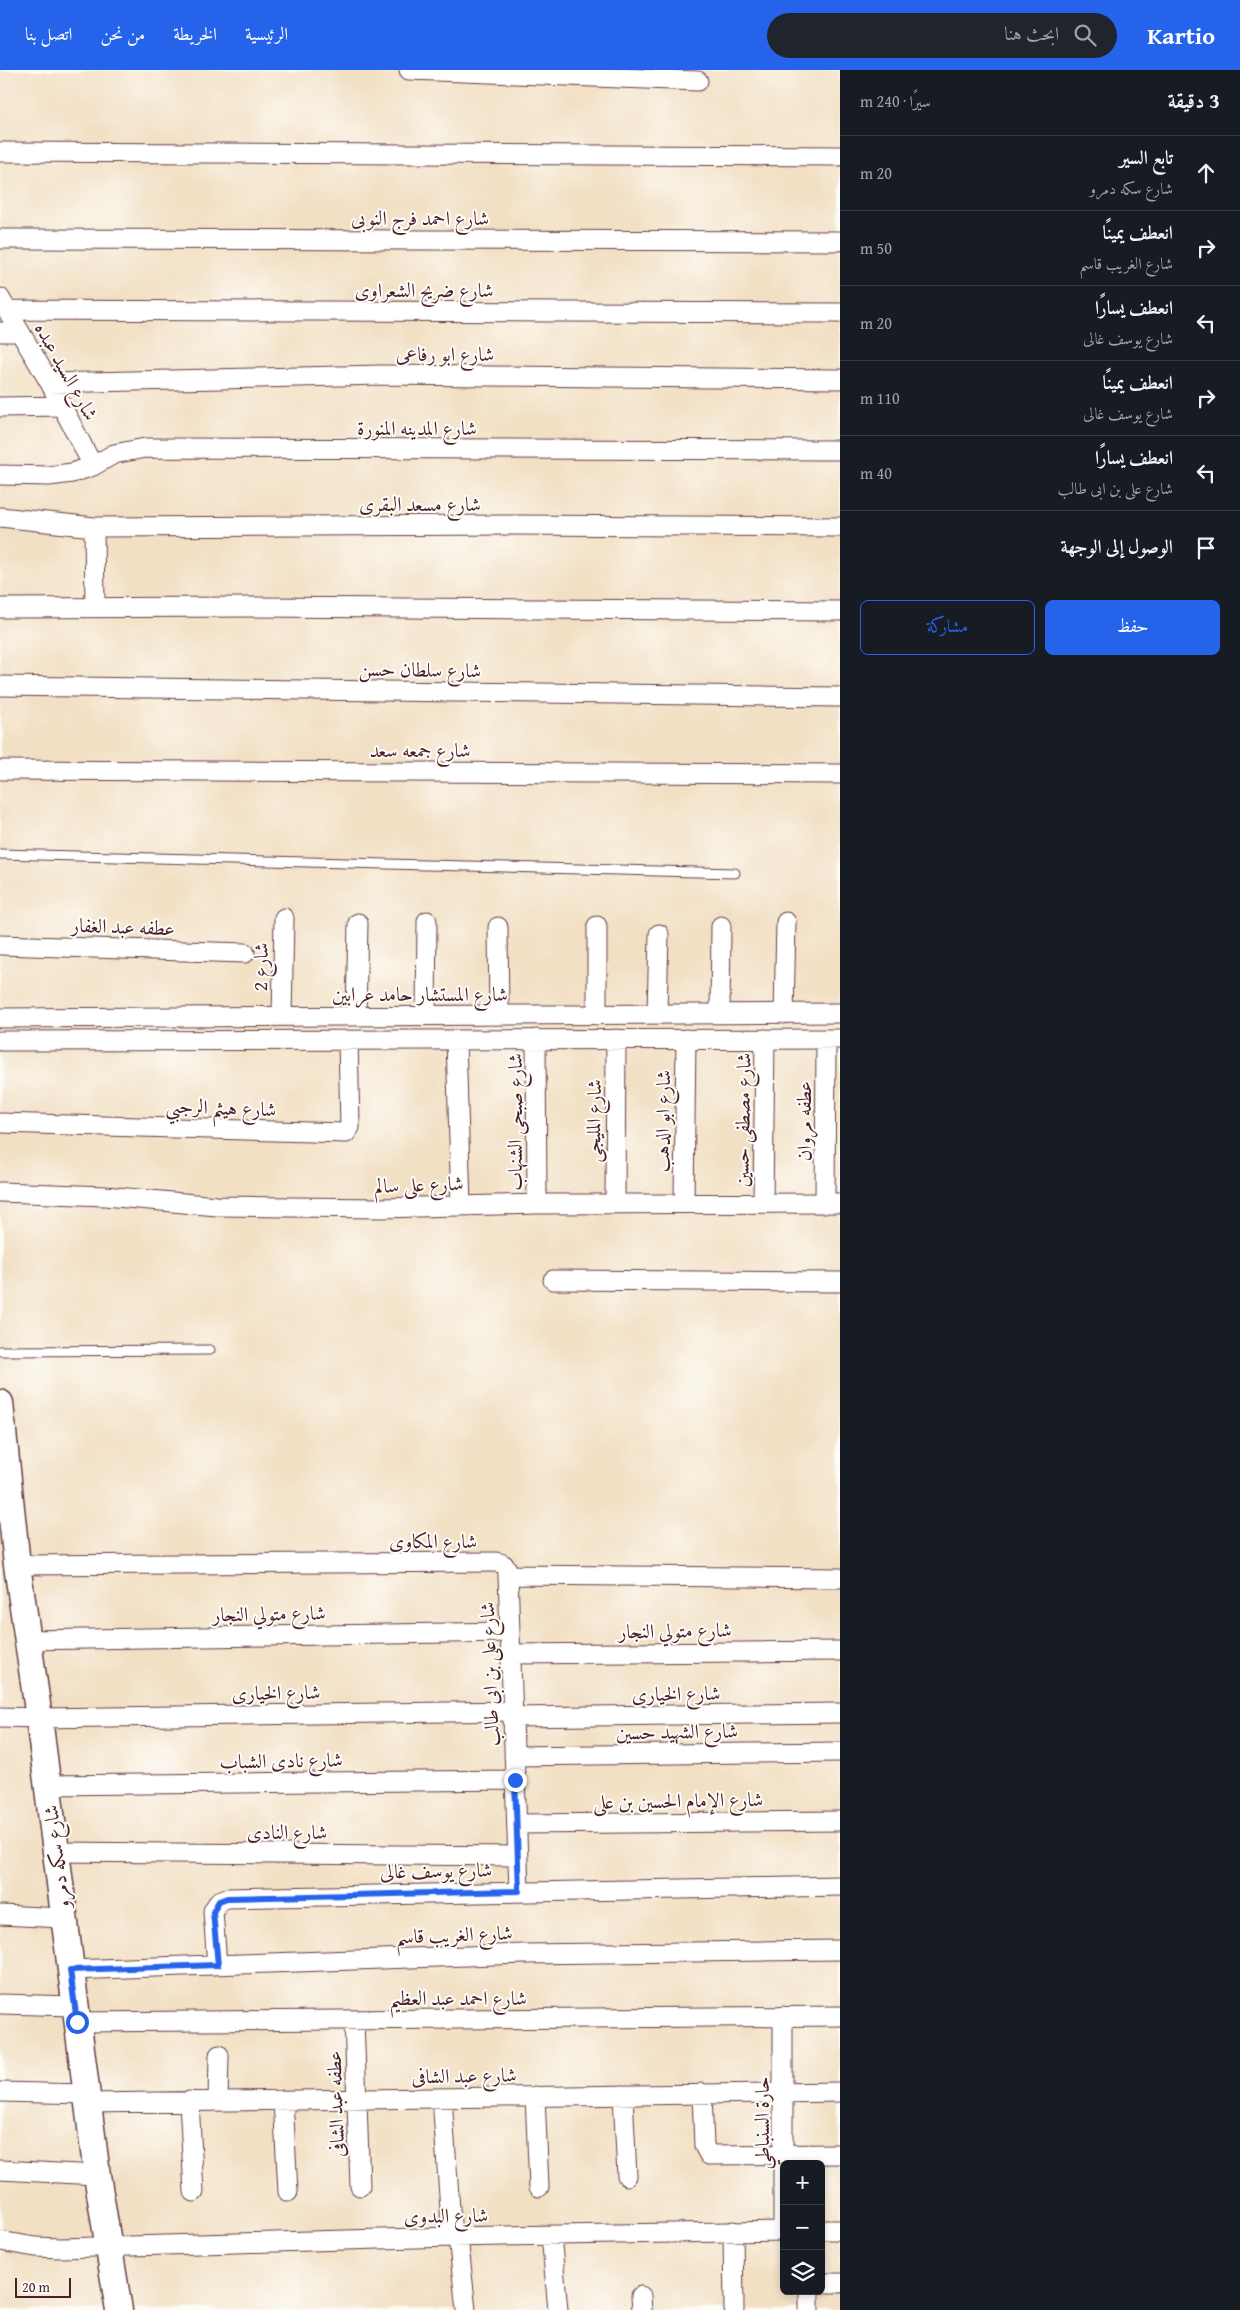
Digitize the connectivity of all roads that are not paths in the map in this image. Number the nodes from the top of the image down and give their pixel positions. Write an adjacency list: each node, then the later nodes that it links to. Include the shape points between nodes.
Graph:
1 (409, 70): 2 (street)
2 (458, 71): 3 (street)
3 (698, 81)
4 (0, 152): 5 (street)
5 (840, 156)
6 (0, 239): 7 (street, شارع احمد فرج النوبى)
7 (840, 241)
8 (4, 304): 9 (street, شارع ضريح الشعراوى); 11 (street, شارع السيد عبده)
9 (840, 313)
10 (0, 332): 11 (street)
11 (20, 332): 13 (street, شارع السيد عبده)
12 (840, 380): 13 (street, شارع ابو رفاعى, via 400,375)
13 (50, 383): 14 (street, شارع السيد عبده)
14 (63, 406): 15 (street); 17 (street, شارع السيد عبده)
15 (0, 407)
16 (840, 450): 17 (street, شارع المدينه المنورة, via 145,448 114,454)
17 (93, 466): 18 (street, شارع المدينه المنورة, via 57,475)
18 (0, 475)
19 (0, 517): 20 (street, شارع مسعد البقرى)
20 (94, 526): 21 (street, شارع مسعد البقرى); 22 (street)
21 (840, 527)
22 (95, 607): 23 (street); 24 (street)
23 (0, 608)
24 (840, 611)
25 (0, 686): 26 (street, شارع سلطان حسن)
26 (840, 697)
27 (0, 770): 28 (street, شارع جمعه سعد)
28 (840, 774)
29 (0, 854): 30 (lane)
30 (735, 873)
31 (284, 918): 47 (street, شارع 2)
32 (427, 921): 49 (street)
33 (786, 922): 45 (street)
34 (358, 923): 48 (street)
35 (498, 926): 46 (street)
36 (597, 926): 42 (street)
37 (721, 926): 44 (street)
38 (659, 934): 43 (street)
39 (0, 944): 40 (street, عطفه عبد الغفار)
40 (245, 952)
41 (840, 1013): 45 (street, شارع المستشار حامد عرابين)
42 (597, 1014): 43 (street, شارع المستشار حامد عرابين); 46 (street, شارع المستشار حامد عرابين)
43 (658, 1014): 44 (street, شارع المستشار حامد عرابين)
44 (720, 1014): 45 (street, شارع المستشار حامد عرابين)
45 (784, 1014)
46 (499, 1015): 49 (street, شارع المستشار حامد عرابين)
47 (282, 1016): 48 (street, شارع المستشار حامد عرابين); 50 (street, شارع المستشار حامد عرابين)
48 (356, 1016): 49 (street, شارع المستشار حامد عرابين)
49 (426, 1016)
50 (0, 1018)
51 (765, 1038): 54 (street); 55 (street); 61 (street, شارع مصطفى حسين)
52 (536, 1039): 53 (street); 57 (street); 64 (street, شارع صبحى الشنهاب)
53 (616, 1039): 54 (street); 62 (street, شارع المليجى)
54 (686, 1039): 63 (street, شارع ابو الدهب)
55 (833, 1039): 65 (street, عطفه مروان)
56 (348, 1040): 57 (street); 58 (street); 59 (street, شارع هيثم الرجبي, via 350,1126 346,1133)
57 (456, 1040): 66 (street)
58 (0, 1041)
59 (0, 1124)
60 (0, 1192): 66 (street, شارع على سالم, via 105,1196 217,1206)
61 (763, 1202): 63 (street, شارع على سالم); 65 (street, شارع على سالم)
62 (615, 1203): 63 (street, شارع على سالم); 64 (street, شارع على سالم)
63 (684, 1203)
64 (537, 1204): 66 (street, شارع على سالم)
65 (833, 1204)
66 (461, 1206)
67 (553, 1280): 68 (street)
68 (840, 1282)
69 (210, 1350): 70 (lane)
70 (0, 1351)
71 (0, 1403): 72 (main road, شارع سكه دمرو)
72 (16, 1565): 73 (street, شارع المكاوى, via 494,1562 504,1564); 76 (main road, شارع سكه دمرو)
73 (508, 1575): 74 (street); 75 (street, شارع على بن ابى طالب)
74 (840, 1578)
75 (510, 1632): 76 (street, شارع متولي النجار); 78 (street, شارع على بن ابى طالب)
76 (28, 1640): 82 (main road, شارع سكه دمرو)
77 (840, 1651): 78 (street, شارع متولي النجار)
78 (511, 1654): 80 (street, شارع على بن ابى طالب)
79 (840, 1713): 80 (street, شارع الخيارى)
80 (513, 1714): 82 (street, شارع الخيارى); 84 (street, شارع على بن ابى طالب)
81 (0, 1717): 82 (street, شارع الخيارى)
82 (39, 1718): 86 (main road, شارع سكه دمرو)
83 (840, 1752): 84 (street, شارع الشهيد حسين)
84 (514, 1756): 85 (street, شارع على بن ابى طالب)
85 (515, 1780): 86 (street, شارع نادى الشباب); 88 (street, شارع على بن ابى طالب)
86 (47, 1785): 89 (main road, شارع سكه دمرو)
87 (840, 1820): 88 (street, شارع الإمام الحسين بن على)
88 (517, 1824): 90 (street, شارع على بن ابى طالب)
89 (55, 1852): 90 (street, شارع النادى); 94 (main road, شارع سكه دمرو)
90 (518, 1856): 92 (street, شارع على بن ابى طالب)
91 (840, 1886): 92 (street, شارع يوسف غالى)
92 (519, 1891): 96 (street, شارع يوسف غالى, via 227,1898 219,1901 213,1912)
93 (0, 1915): 94 (street)
94 (63, 1918): 97 (main road, شارع سكه دمرو)
95 (840, 1950): 96 (street, شارع الغريب قاسم, via 534,1954)
96 (218, 1965): 97 (street, شارع الغريب قاسم)
97 (70, 1970): 99 (main road, شارع سكه دمرو)
98 (0, 2004): 99 (street, شارع احمد عبد العظيم)
99 (76, 2014): 102 (street, شارع احمد عبد العظيم); 111 (main road, شارع سكه دمرو)
100 (783, 2016): 101 (street, شارع احمد عبد العظيم); 102 (street, شارع احمد عبد العظيم); 106 (street, حارة السنباطي)
101 (840, 2016)
102 (354, 2020): 112 (street, عطفه عبد الشافى)
103 (219, 2055): 115 (street)
104 (0, 2092): 111 (street, شارع عبد الشافى)
105 (840, 2092): 106 (street, شارع عبد الشافى)
106 (783, 2093): 107 (street, شارع عبد الشافى); 116 (street, حارة السنباطي)
107 (702, 2094): 108 (street, شارع عبد الشافى); 116 (street, via 704,2146 709,2155)
108 (623, 2095): 109 (street, شارع عبد الشافى); 120 (street)
109 (535, 2096): 110 (street, شارع عبد الشافى); 122 (street)
110 (442, 2098): 112 (street, شارع عبد الشافى); 131 (street)
111 (87, 2099): 114 (street, شارع عبد الشافى); 119 (main road, شارع سكه دمرو)
112 (357, 2099): 113 (street, شارع عبد الشافى); 121 (street, عطفه عبد الشافى)
113 (283, 2100): 115 (street, شارع عبد الشافى); 124 (street)
114 (189, 2101): 115 (street, شارع عبد الشافى); 123 (street)
115 (218, 2101)
116 (783, 2154): 117 (street); 125 (street, حارة السنباطي)
117 (840, 2154)
118 (0, 2170): 119 (street)
119 (97, 2175): 133 (main road, شارع سكه دمرو)
120 (626, 2176)
121 (360, 2186)
122 (539, 2187)
123 (194, 2192)
124 (288, 2192)
125 (783, 2205)
126 (825, 2230): 127 (street)
127 (840, 2230)
128 (733, 2231): 129 (street, شارع البدوى); 130 (street, شارع البدوى); 140 (street)
129 (780, 2231)
130 (551, 2235): 131 (street, شارع البدوى); 139 (street)
131 (455, 2237): 133 (street, شارع البدوى); 138 (street)
132 (0, 2241): 133 (street, شارع البدوى, via 35,2247)
133 (108, 2246): 137 (main road, شارع سكه دمرو)
134 (825, 2283): 135 (street)
135 (840, 2283)
136 (809, 2295): 141 (street)
137 (119, 2310)
138 (466, 2310)
139 (558, 2310)
140 (734, 2310)
141 (809, 2310)

